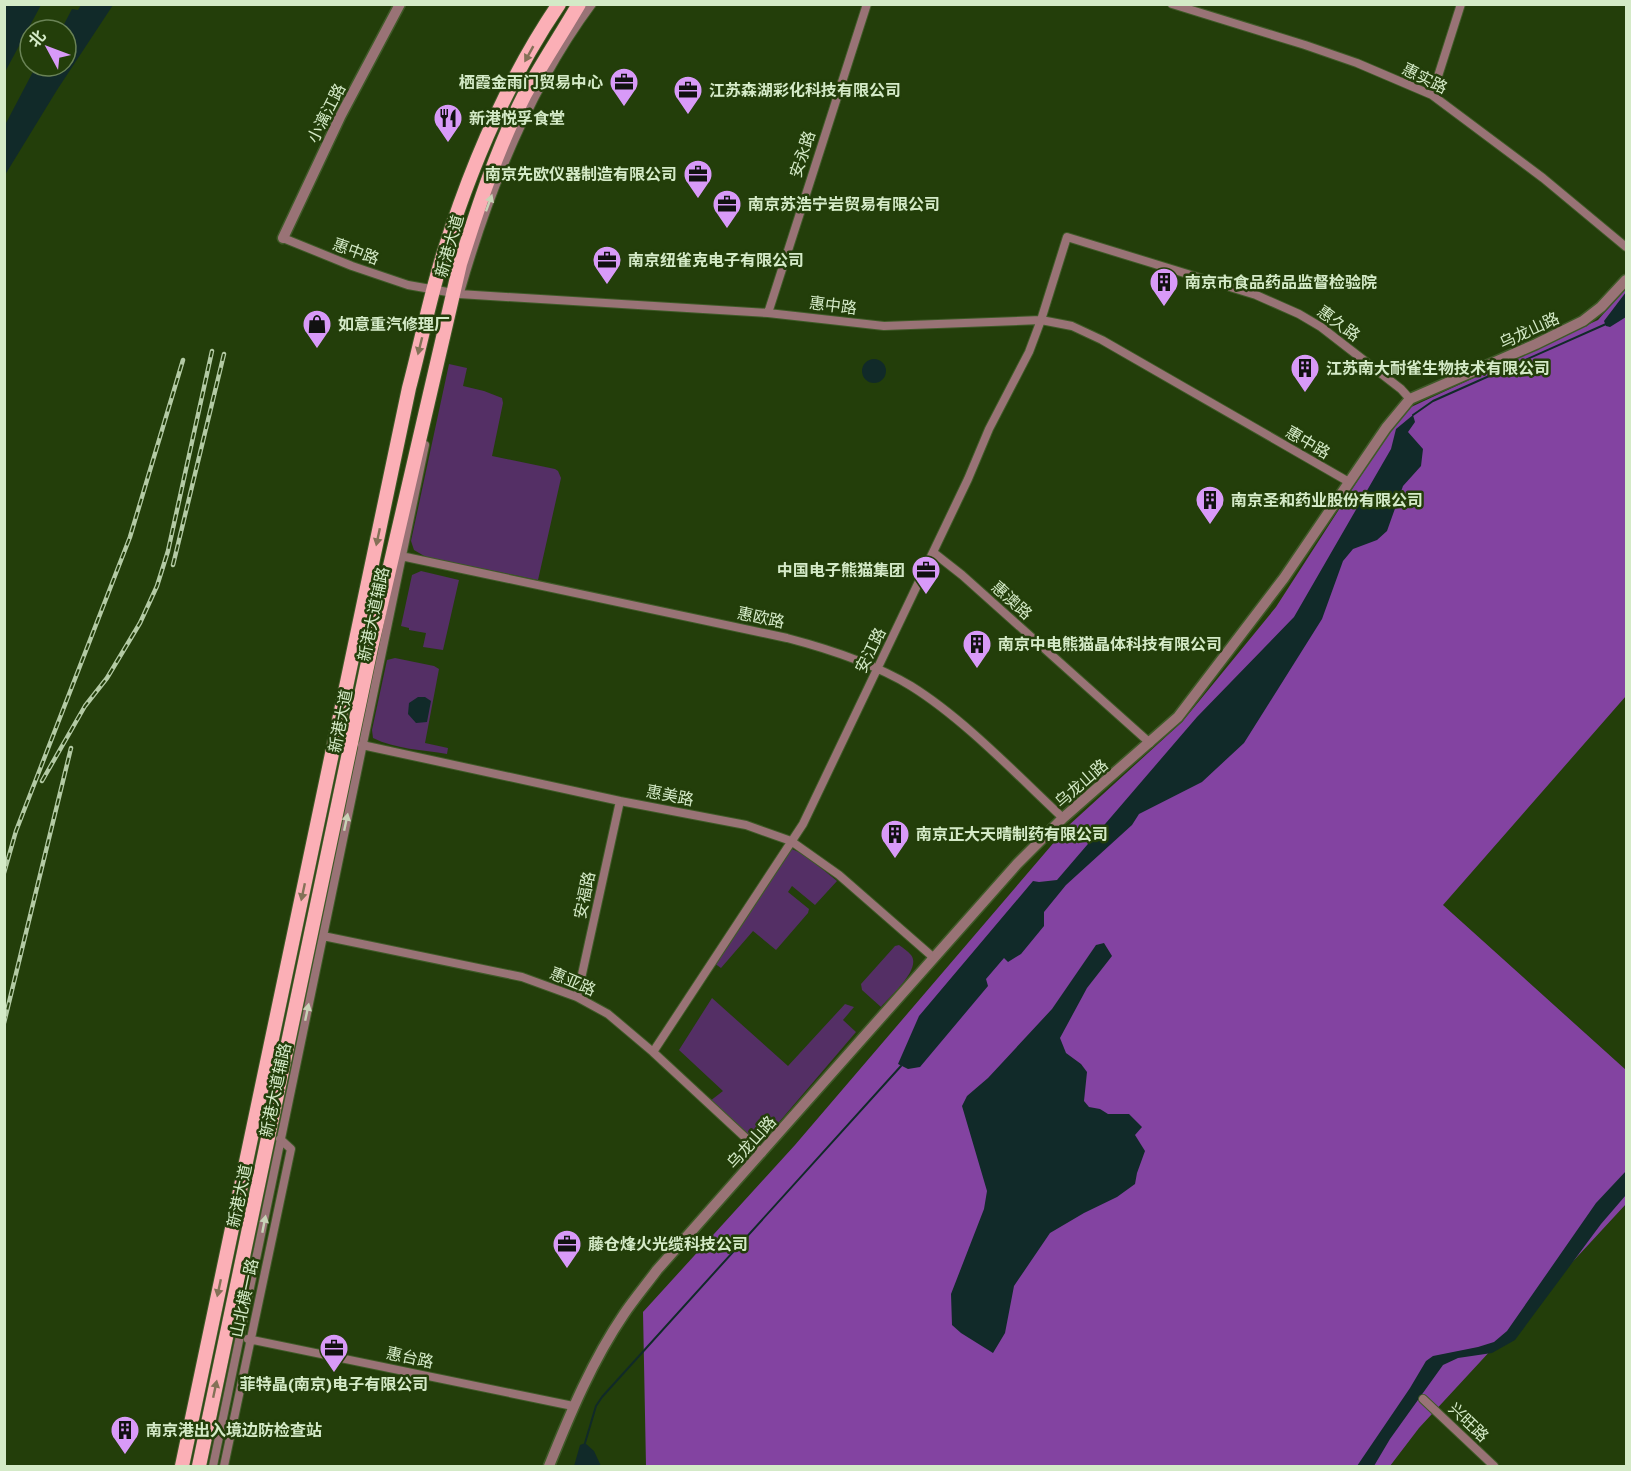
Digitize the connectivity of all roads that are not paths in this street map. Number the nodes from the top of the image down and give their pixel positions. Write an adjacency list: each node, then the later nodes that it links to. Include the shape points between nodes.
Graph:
1 (400, 4): 10 (street, 小漓江路, via 340,117)
2 (559, 4): 13 (main road, 新港大道, one-way to 13, via 489,133)
3 (579, 4): 14 (main road, 新港大道, via 524,96 502,145 476,213)
4 (592, 4): 14 (street, 新港大道辅路, one-way to 4, via 518,132)
5 (867, 4): 15 (street, 安永路)
6 (1172, 4): 8 (street, 惠实路, via 1358,63)
7 (1461, 4): 8 (street)
8 (1432, 95): 11 (street, 惠实路, via 1543,178)
9 (1067, 237): 16 (street, 安江路); 17 (street, 惠久路, via 1256,295 1299,314 1322,327)
10 (283, 238): 13 (street, 惠中路, via 352,266)
11 (1626, 248)
12 (1626, 279): 17 (street, 乌龙山路, via 1583,321)
13 (434, 290): 14 (street, 惠中路); 36 (main road, 新港大道, one-way to 36, via 406,400)
14 (456, 294): 15 (street, 惠中路); 20 (street, 新港大道辅路); 37 (main road, 新港大道, one-way to 14, via 371,648)
15 (768, 313): 16 (street, 惠中路, via 884,326)
16 (1041, 320): 18 (street, 惠中路, via 1072,326 1102,340); 19 (street, 安江路)
17 (1410, 399): 18 (street, 乌龙山路)
18 (1349, 482): 22 (street, 乌龙山路, via 1284,578 1178,717)
19 (933, 553): 21 (street, 安江路); 22 (street, 惠澳路)
20 (401, 556): 21 (street, 惠欧路, via 787,638); 23 (street, 新港大道辅路)
21 (878, 668): 25 (street, 惠欧路, via 937,703); 26 (street, 安江路, via 803,824)
22 (1150, 743): 25 (street, 乌龙山路)
23 (362, 745): 24 (street, 惠美路); 27 (street, 新港大道辅路, one-way to 23)
24 (620, 801): 26 (street, 惠美路, via 746,825); 29 (street, 安福路)
25 (1063, 818): 28 (street, 乌龙山路)
26 (791, 841): 28 (street, 惠美路, via 839,875); 30 (street, 安江路)
27 (323, 936): 29 (street, 惠亚路, via 522,977); 31 (street, 新港大道辅路, one-way to 27)
28 (934, 958): 32 (street, 乌龙山路)
29 (577, 997): 30 (street, 惠亚路, via 608,1014)
30 (653, 1052): 32 (street, 惠亚路)
31 (280, 1139): 33 (street, 山北横一路, one-way to 31, via 291,1149)
32 (762, 1153): 35 (street, 乌龙山路, via 657,1270 623,1315)
33 (246, 1338): 35 (street, 惠台路); 38 (street); 39 (street, 山北横一路)
34 (1423, 1399): 41 (street, 兴旺路)
35 (573, 1406): 40 (street, 乌龙山路)
36 (182, 1467)
37 (199, 1467)
38 (213, 1467)
39 (224, 1467)
40 (549, 1467)
41 (1494, 1467)

